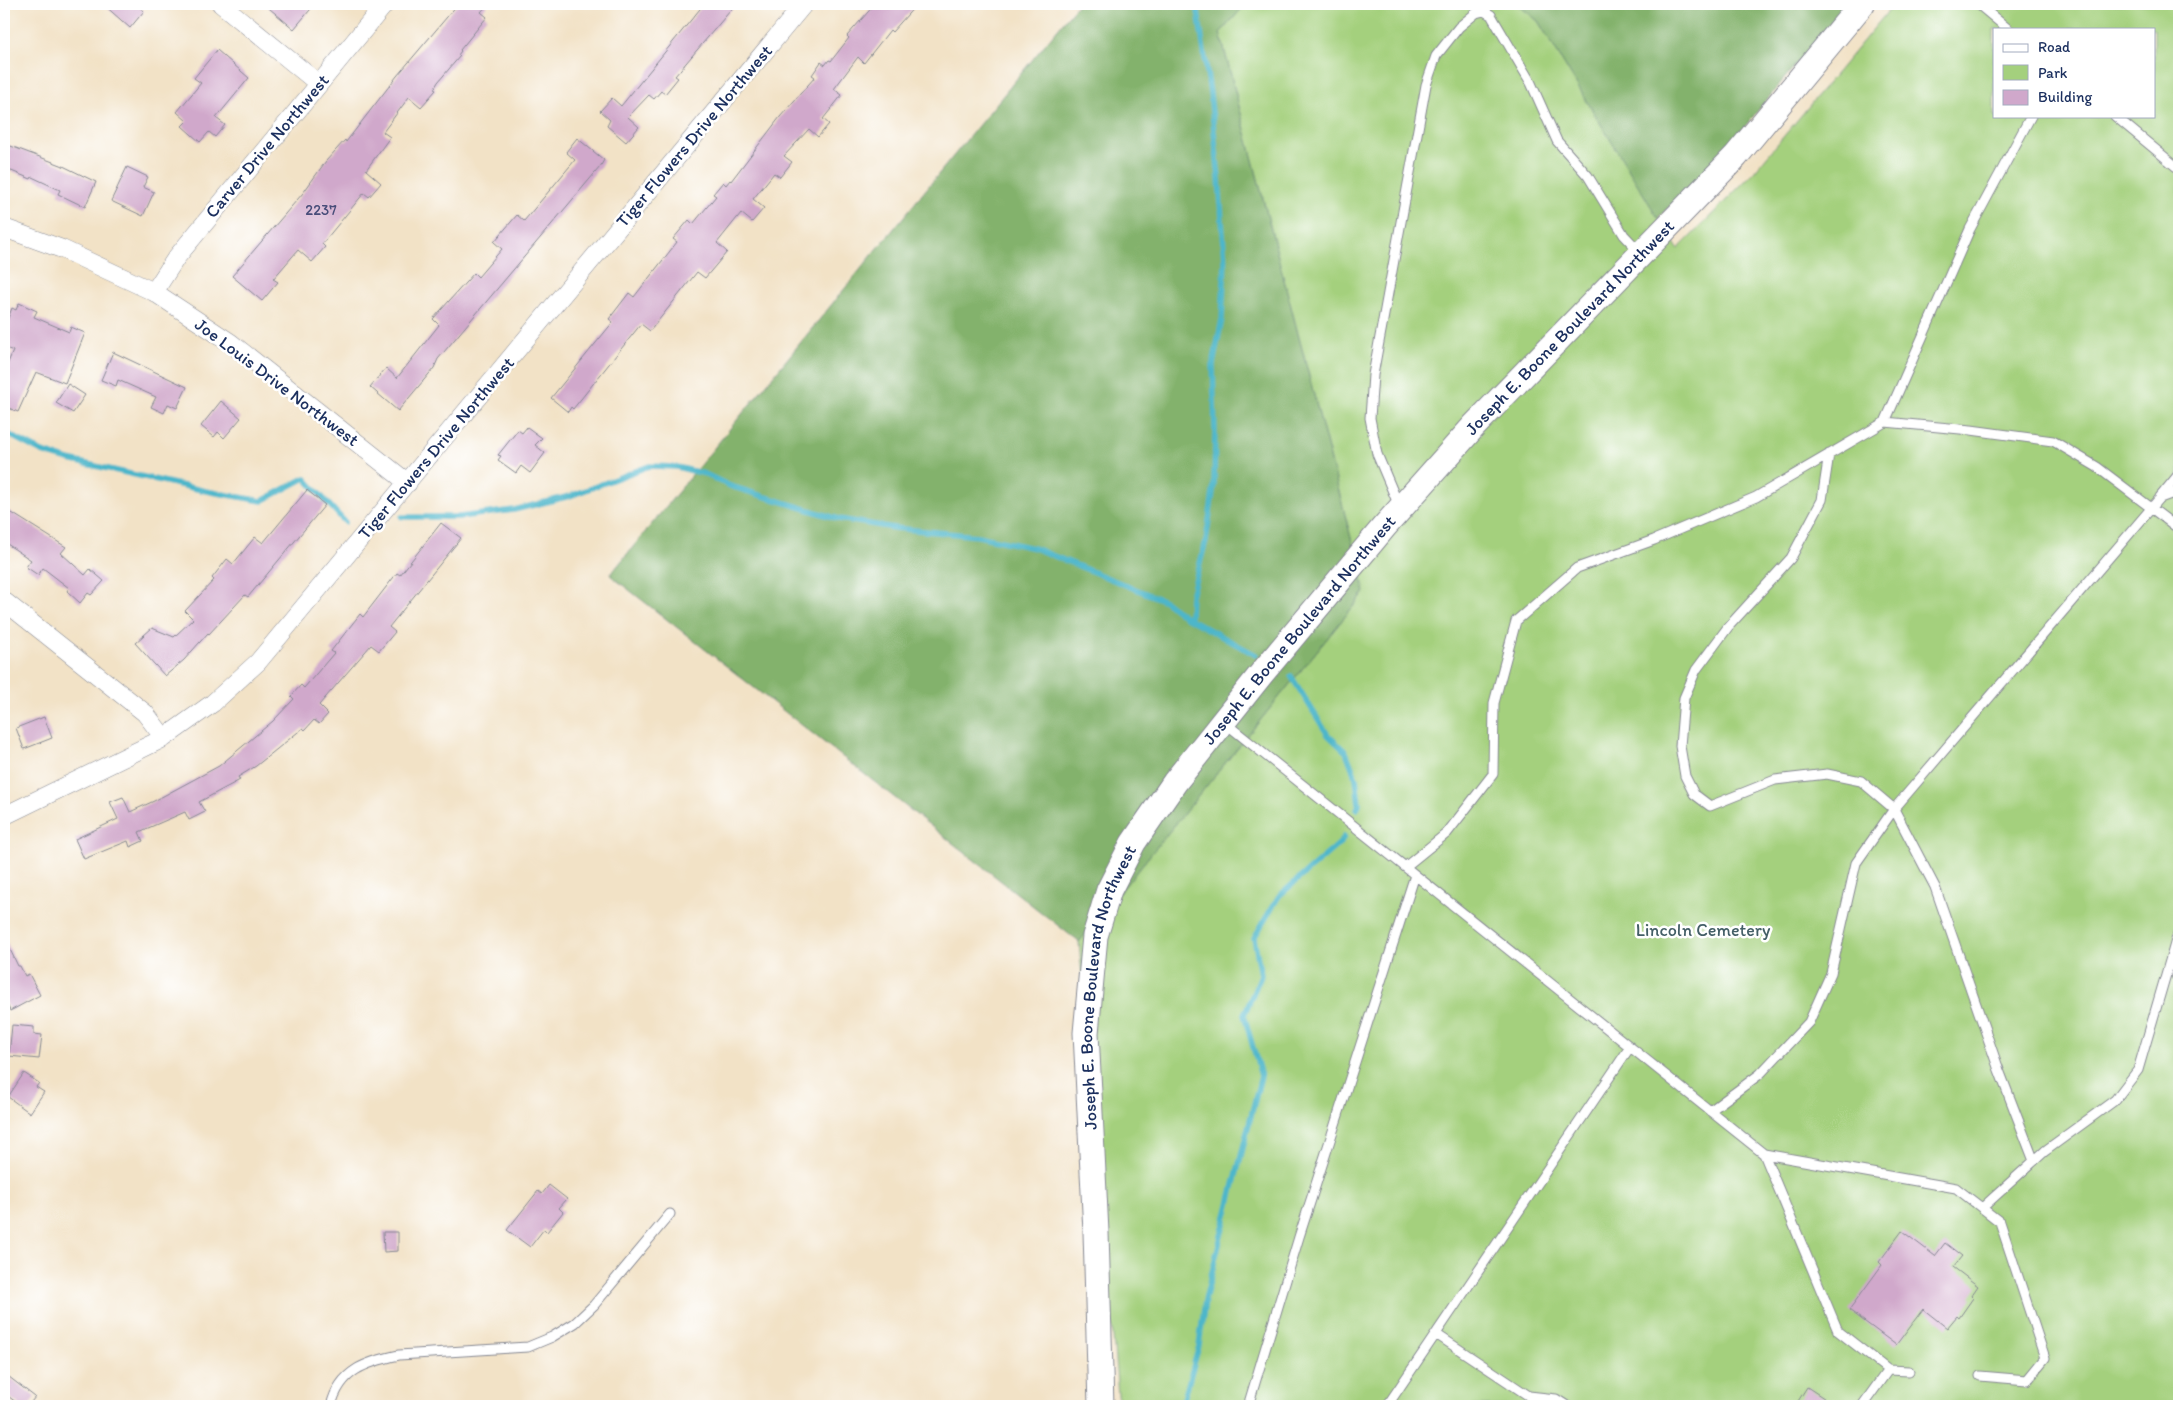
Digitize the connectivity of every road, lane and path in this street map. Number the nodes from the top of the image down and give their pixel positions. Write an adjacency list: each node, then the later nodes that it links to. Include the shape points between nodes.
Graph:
1 (221, 4): 7 (street)
2 (385, 4): 7 (street, Carver Drive Northwest)
3 (804, 4): 17 (street, Tiger Flowers Drive Northwest)
4 (1862, 4): 12 (main road, Joseph E. Boone Boulevard Northwest, via 1736,156)
5 (1978, 4): 6 (lane)
6 (2007, 28)
7 (319, 84): 13 (street, Carver Drive Northwest, via 176,258)
8 (2030, 118): 14 (lane, via 1970,229)
9 (2117, 118): 10 (lane)
10 (2179, 169)
11 (4, 228): 13 (street, Joe Louis Drive Northwest, via 62,249)
12 (1642, 254): 21 (main road, Joseph E. Boone Boulevard Northwest, via 1474,426); 21 (lane, via 1624,235 1588,176 1557,141 1531,83 1491,15 1484,11 1476,13 1459,27 1436,56 1426,85 1373,375 1370,418 1377,454)
13 (154, 292): 17 (street, Joe Louis Drive Northwest, via 231,343)
14 (1885, 422): 15 (lane); 20 (lane, via 2053,441 2098,467)
15 (1829, 454): 26 (lane, via 1822,500 1791,558 1728,627 1696,670 1684,698 1680,746 1685,776 1694,794 1710,806 1775,780 1827,774 1861,781); 28 (lane, via 1756,497 1577,568 1516,621 1494,703 1493,774 1447,833)
16 (2179, 474): 19 (lane)
17 (408, 483): 25 (street, Tiger Flowers Drive Northwest, via 258,662 213,703)
18 (2179, 491): 19 (lane)
19 (2160, 498): 20 (lane)
20 (2151, 508): 22 (lane); 26 (lane)
21 (1400, 509): 24 (main road, Joseph E. Boone Boulevard Northwest)
22 (2179, 529)
23 (4, 601): 25 (street, via 146,713)
24 (1224, 722): 28 (lane); 43 (main road, Joseph E. Boone Boulevard Northwest, via 1175,782 1133,843 1109,890 1095,936 1086,1033)
25 (164, 738): 27 (street, Tiger Flowers Drive Northwest)
26 (1894, 809): 32 (lane, via 1856,864 1831,973 1809,1022 1760,1074); 34 (lane, via 1935,887)
27 (4, 816)
28 (1405, 867): 29 (lane)
29 (1415, 875): 31 (lane); 44 (lane)
30 (2179, 930): 34 (lane, via 2138,1070 2115,1100)
31 (1630, 1047): 32 (lane); 37 (lane)
32 (1710, 1111): 33 (lane)
33 (1764, 1154): 35 (lane, via 1956,1188); 38 (lane, via 1838,1331)
34 (2034, 1161): 35 (lane)
35 (1982, 1208): 40 (lane, via 2000,1222 2045,1358 2027,1380)
36 (670, 1214): 42 (lane, via 594,1305 552,1337 528,1347 380,1359 345,1377 334,1394)
37 (1436, 1334): 41 (lane); 45 (lane)
38 (1888, 1370): 39 (lane); 48 (lane)
39 (1909, 1371)
40 (1980, 1376)
41 (1528, 1396): 46 (lane); 47 (lane, via 1556,1399)
42 (331, 1406)
43 (1101, 1406)
44 (1248, 1406)
45 (1387, 1406)
46 (1533, 1406)
47 (1567, 1406)
48 (1862, 1406)

